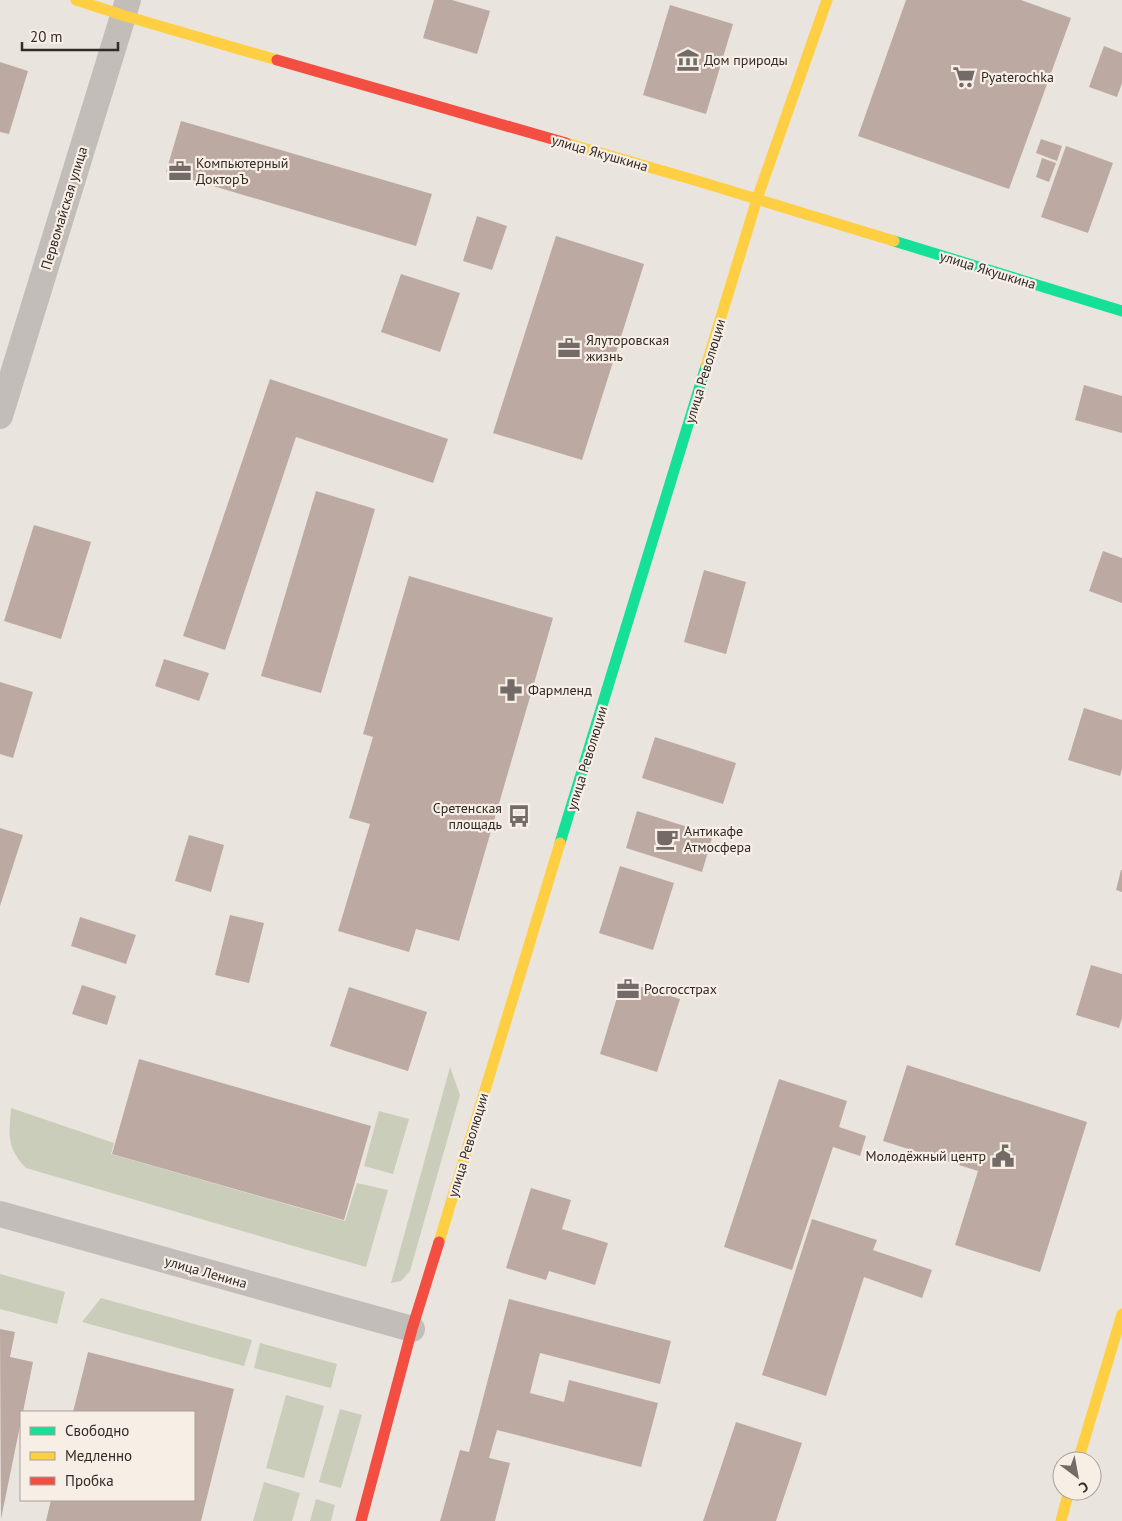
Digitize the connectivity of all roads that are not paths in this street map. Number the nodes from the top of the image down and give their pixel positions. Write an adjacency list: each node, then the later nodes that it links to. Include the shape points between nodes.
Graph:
1 (76, 0): 3 (main road, улица Якушкина)
2 (827, 0): 4 (main road, улица Революции)
3 (125, 7): 4 (main road, улица Якушкина, via 193,34); 6 (street, Первомайская улица)
4 (757, 199): 5 (main road, улица Якушкина); 9 (main road, улица Революции)
5 (1122, 311)
6 (0, 416)
7 (0, 1214): 9 (street, улица Ленина)
8 (1122, 1314): 10 (main road)
9 (412, 1330): 12 (main road, улица Революции)
10 (1081, 1451)
11 (1066, 1501): 13 (main road)
12 (362, 1521)
13 (1060, 1521)

